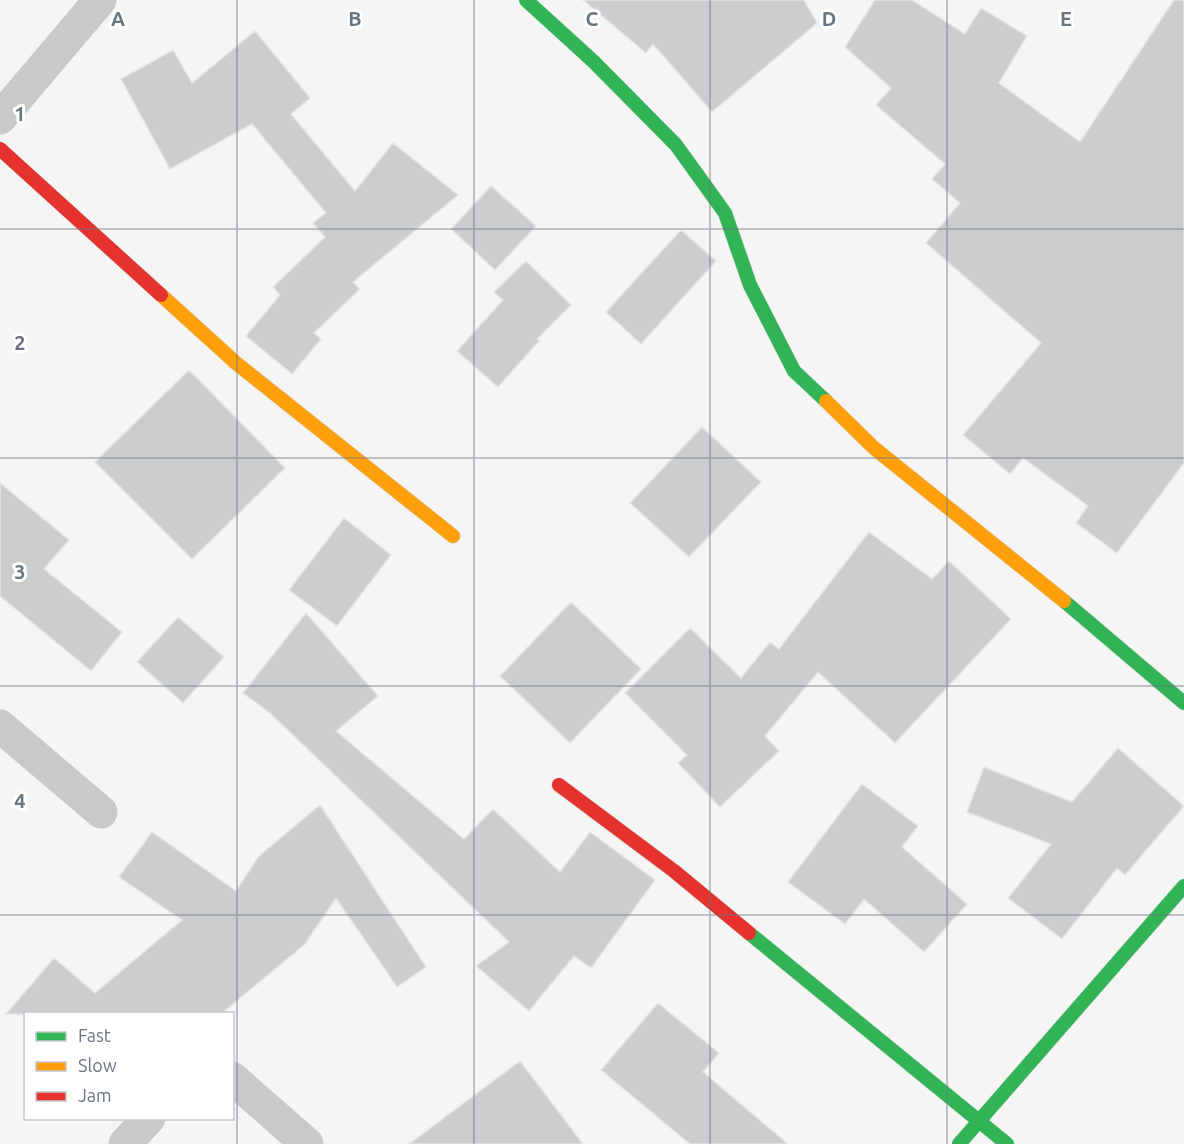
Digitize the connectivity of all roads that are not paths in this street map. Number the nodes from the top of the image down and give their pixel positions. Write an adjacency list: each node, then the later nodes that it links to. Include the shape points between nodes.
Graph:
1 (100, 0): 3 (street)
2 (525, 0): 6 (street, via 594,62 683,155 725,213 750,285 794,371 874,448)
3 (0, 118)
4 (0, 149): 5 (street, via 236,363)
5 (453, 536)
6 (1184, 703)
7 (0, 726): 9 (street)
8 (559, 785): 13 (street, via 674,871)
9 (101, 812)
10 (1184, 886): 13 (street)
11 (234, 1080): 15 (street)
12 (148, 1120): 14 (street)
13 (981, 1122): 16 (street); 17 (street)
14 (125, 1144)
15 (307, 1144)
16 (959, 1144)
17 (1007, 1144)

